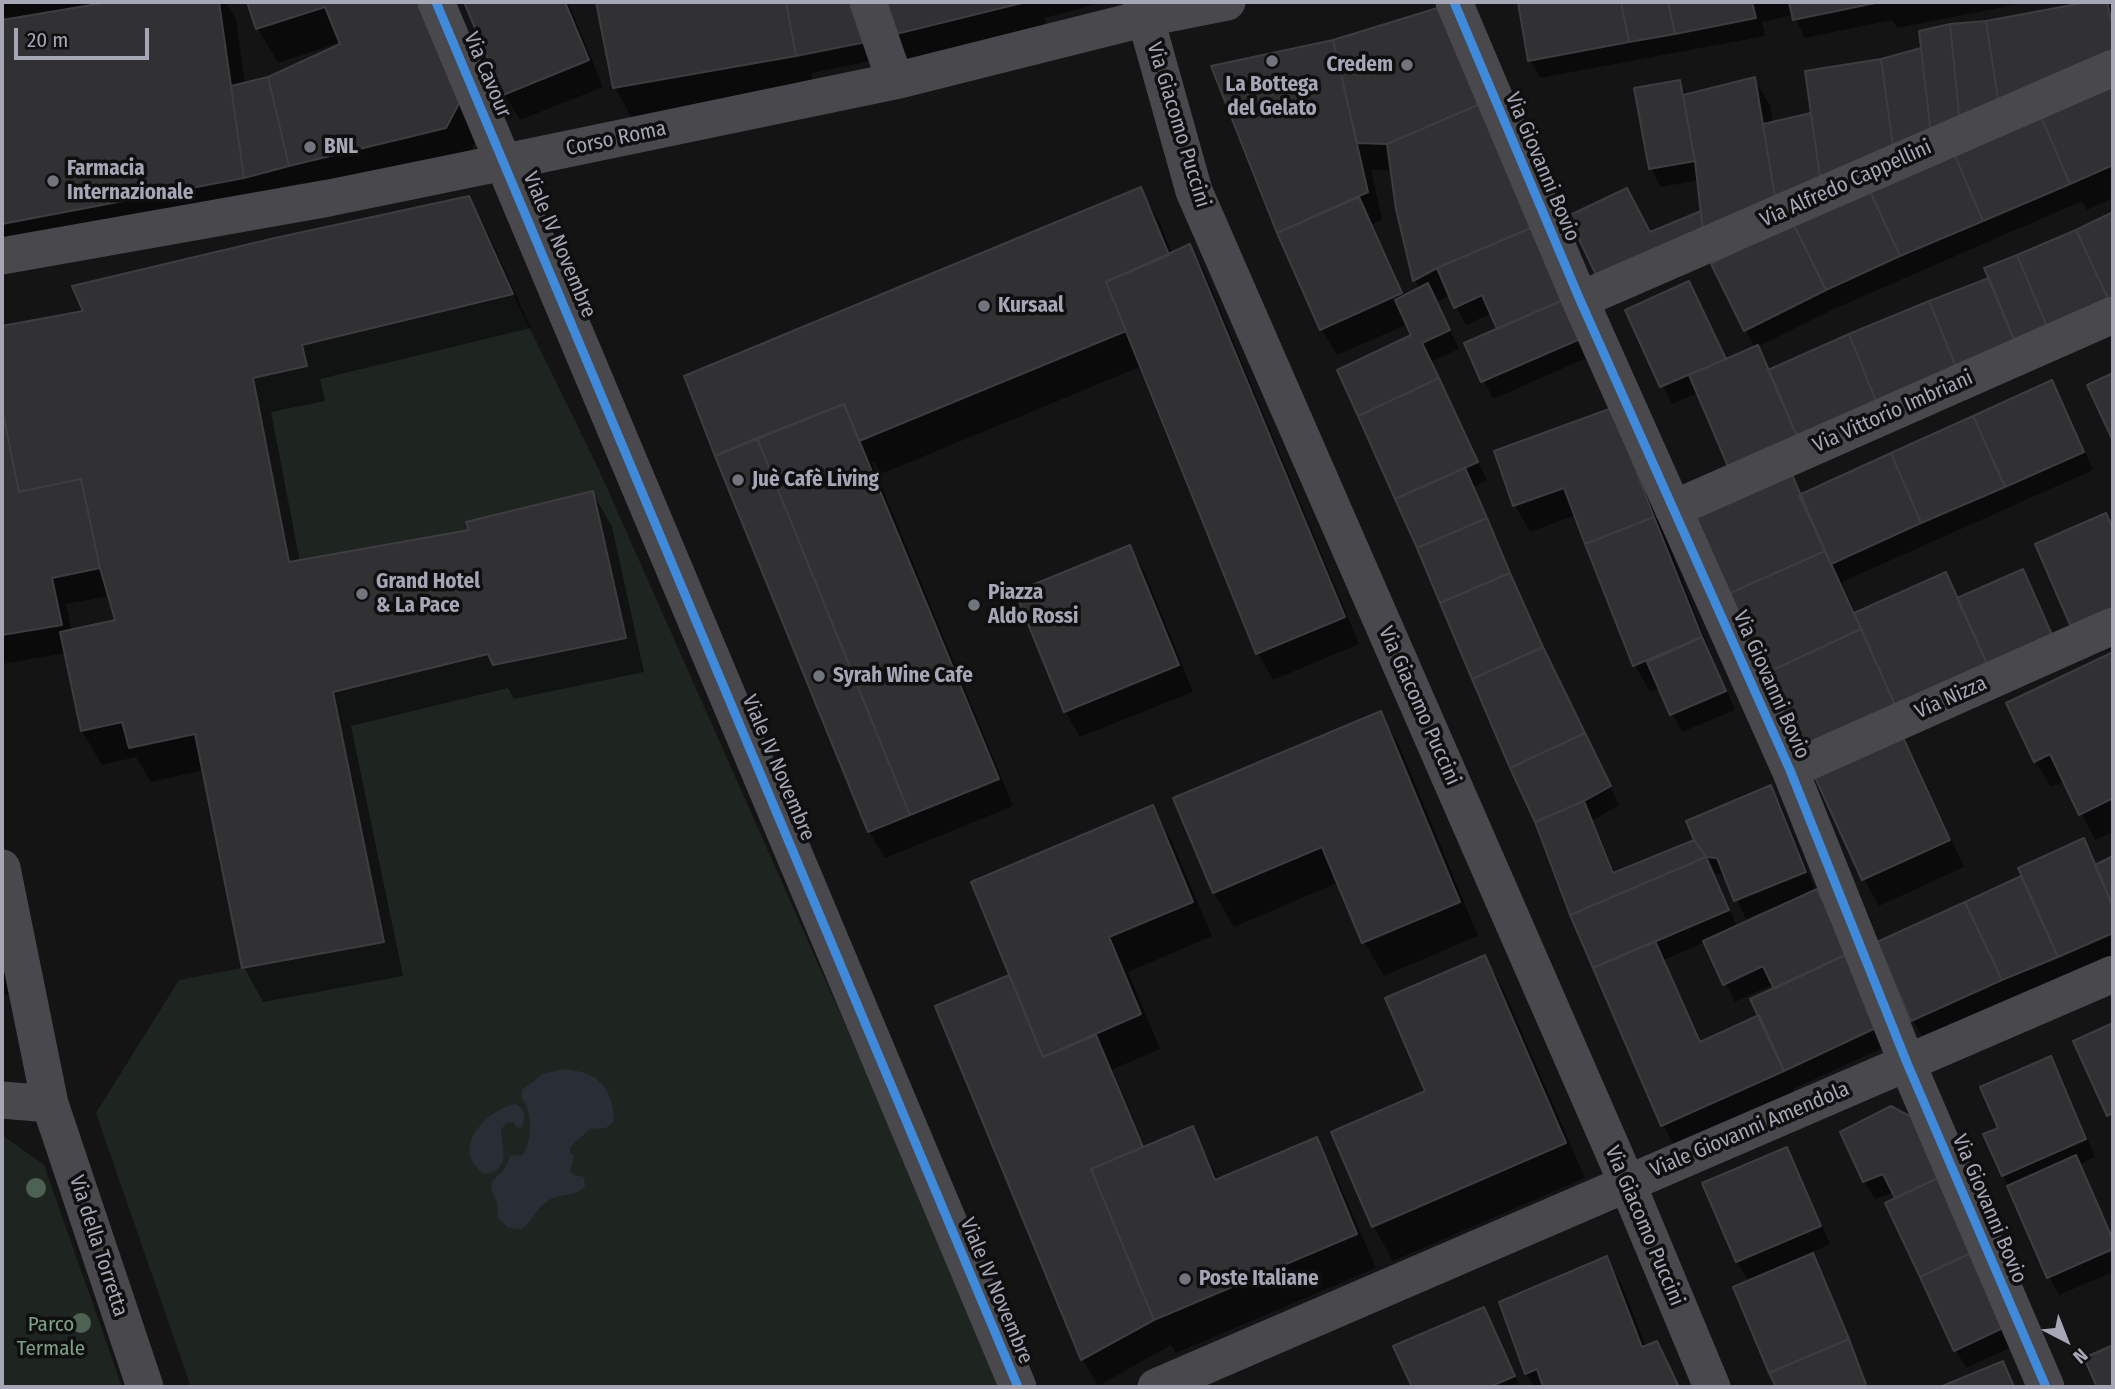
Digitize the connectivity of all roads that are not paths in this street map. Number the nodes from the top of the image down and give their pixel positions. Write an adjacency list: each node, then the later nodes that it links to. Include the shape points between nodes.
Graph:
1 (436, 2): 8 (street, Via Cavour)
2 (868, 2): 7 (street)
3 (1227, 2): 5 (street, Corso Roma)
4 (1454, 2): 10 (street, Via Giovanni Bovio)
5 (1144, 10): 7 (street, Corso Roma); 20 (street, Via Giacomo Puccini, via 1194,191)
6 (2113, 68): 10 (street, Via Alfredo Cappellini)
7 (895, 81): 8 (street, Corso Roma)
8 (505, 162): 9 (street, Corso Roma); 22 (street, Viale IV Novembre)
9 (2, 256)
10 (1580, 300): 12 (street, Via Giovanni Bovio)
11 (2113, 315): 12 (street, Via Vittorio Imbriani)
12 (1674, 509): 14 (street, Via Giovanni Bovio)
13 (2113, 626): 14 (street, Via Nizza)
14 (1790, 770): 17 (street, Via Giovanni Bovio)
15 (2, 868): 19 (street, Via della Torretta)
16 (2113, 974): 17 (street, Viale Giovanni Amendola)
17 (1907, 1063): 20 (street, Viale Giovanni Amendola); 25 (street, Via Giovanni Bovio)
18 (2, 1100): 19 (street)
19 (50, 1104): 21 (street, Via della Torretta)
20 (1627, 1183): 23 (street, Viale Giovanni Amendola); 24 (street, Via Giacomo Puccini)
21 (145, 1387)
22 (1018, 1387)
23 (1156, 1387)
24 (1712, 1387)
25 (2046, 1387)

